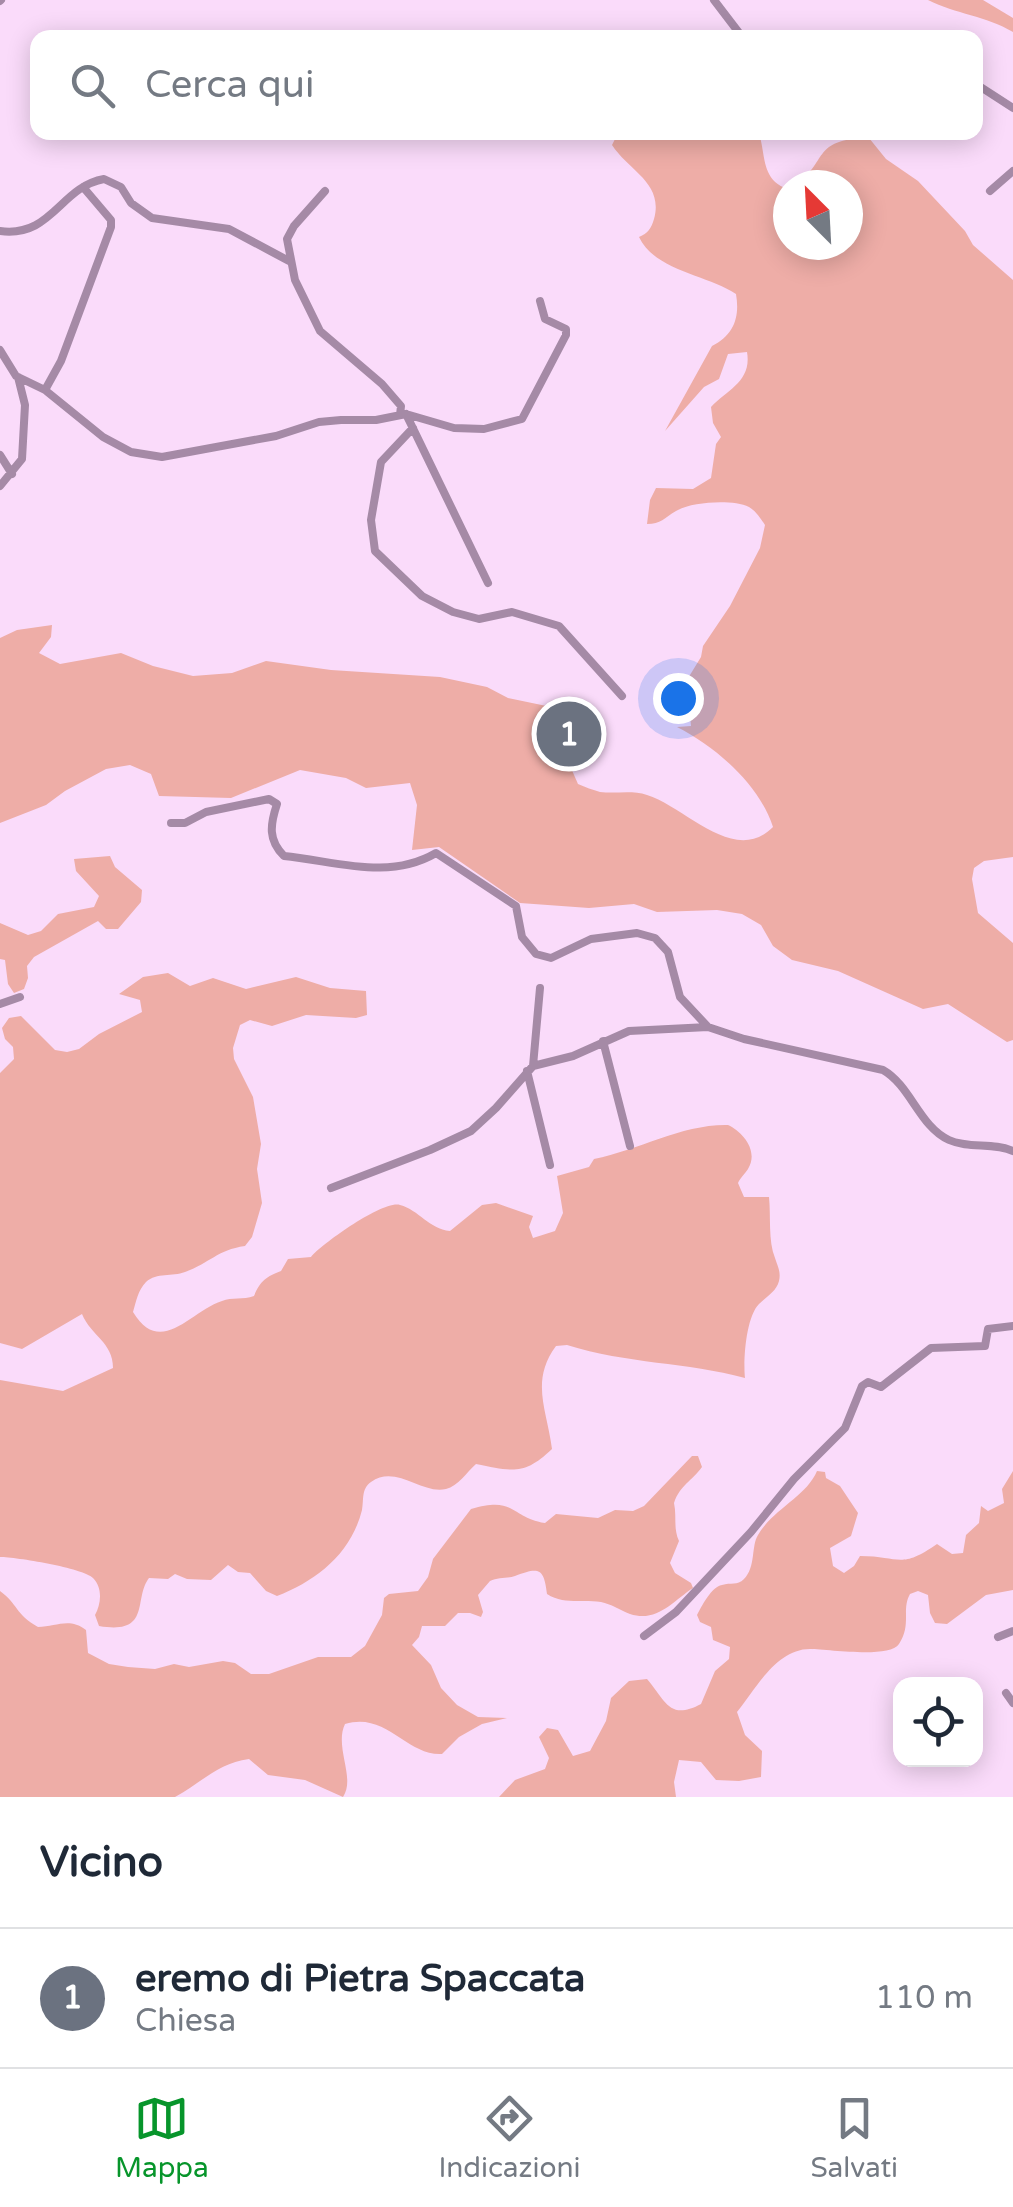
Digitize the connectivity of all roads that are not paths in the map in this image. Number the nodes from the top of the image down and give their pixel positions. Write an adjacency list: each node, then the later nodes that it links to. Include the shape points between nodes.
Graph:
1 (714, 0): 2 (street)
2 (736, 30)
3 (983, 89): 4 (street)
4 (1013, 108)
5 (1013, 171): 8 (street)
6 (83, 187): 9 (street, via 39,224); 10 (street, via 112,181 152,218 229,228); 14 (street, via 111,227)
7 (324, 191): 10 (street, via 290,232)
8 (990, 191)
9 (0, 231)
10 (290, 261): 15 (street, via 320,331 382,384)
11 (540, 301): 15 (street, via 545,319 566,329 522,419 454,428)
12 (0, 350): 13 (street)
13 (18, 377): 14 (street); 18 (street, via 25,404 23,455)
14 (46, 390): 15 (street, via 103,437 131,452 162,457 320,422)
15 (403, 414): 16 (street)
16 (413, 428): 20 (street); 21 (street, via 381,462 371,520 375,551 422,596 453,612 479,619 512,612 559,626)
17 (0, 455): 18 (street)
18 (12, 474): 19 (street)
19 (0, 486)
20 (488, 583)
21 (622, 696)
22 (171, 823): 26 (street, via 270,799 277,804 270,828 284,856 375,870 416,864 436,853 516,906 522,937 536,954 551,958 591,938 654,938 668,952 680,997)
23 (540, 988): 28 (street)
24 (20, 998): 25 (street)
25 (0, 1004)
26 (708, 1028): 27 (street, via 644,1028); 30 (street, via 883,1070 948,1140)
27 (603, 1042): 28 (street); 29 (street)
28 (530, 1069): 31 (street); 32 (street, via 470,1130)
29 (630, 1146)
30 (1013, 1150)
31 (550, 1165)
32 (331, 1188)
33 (1013, 1326): 35 (street, via 988,1329 985,1346 931,1348 881,1387 862,1386 844,1428 676,1612)
34 (1013, 1631): 36 (street)
35 (644, 1636)
36 (998, 1637)
37 (1006, 1693): 38 (street)
38 (1013, 1703)

